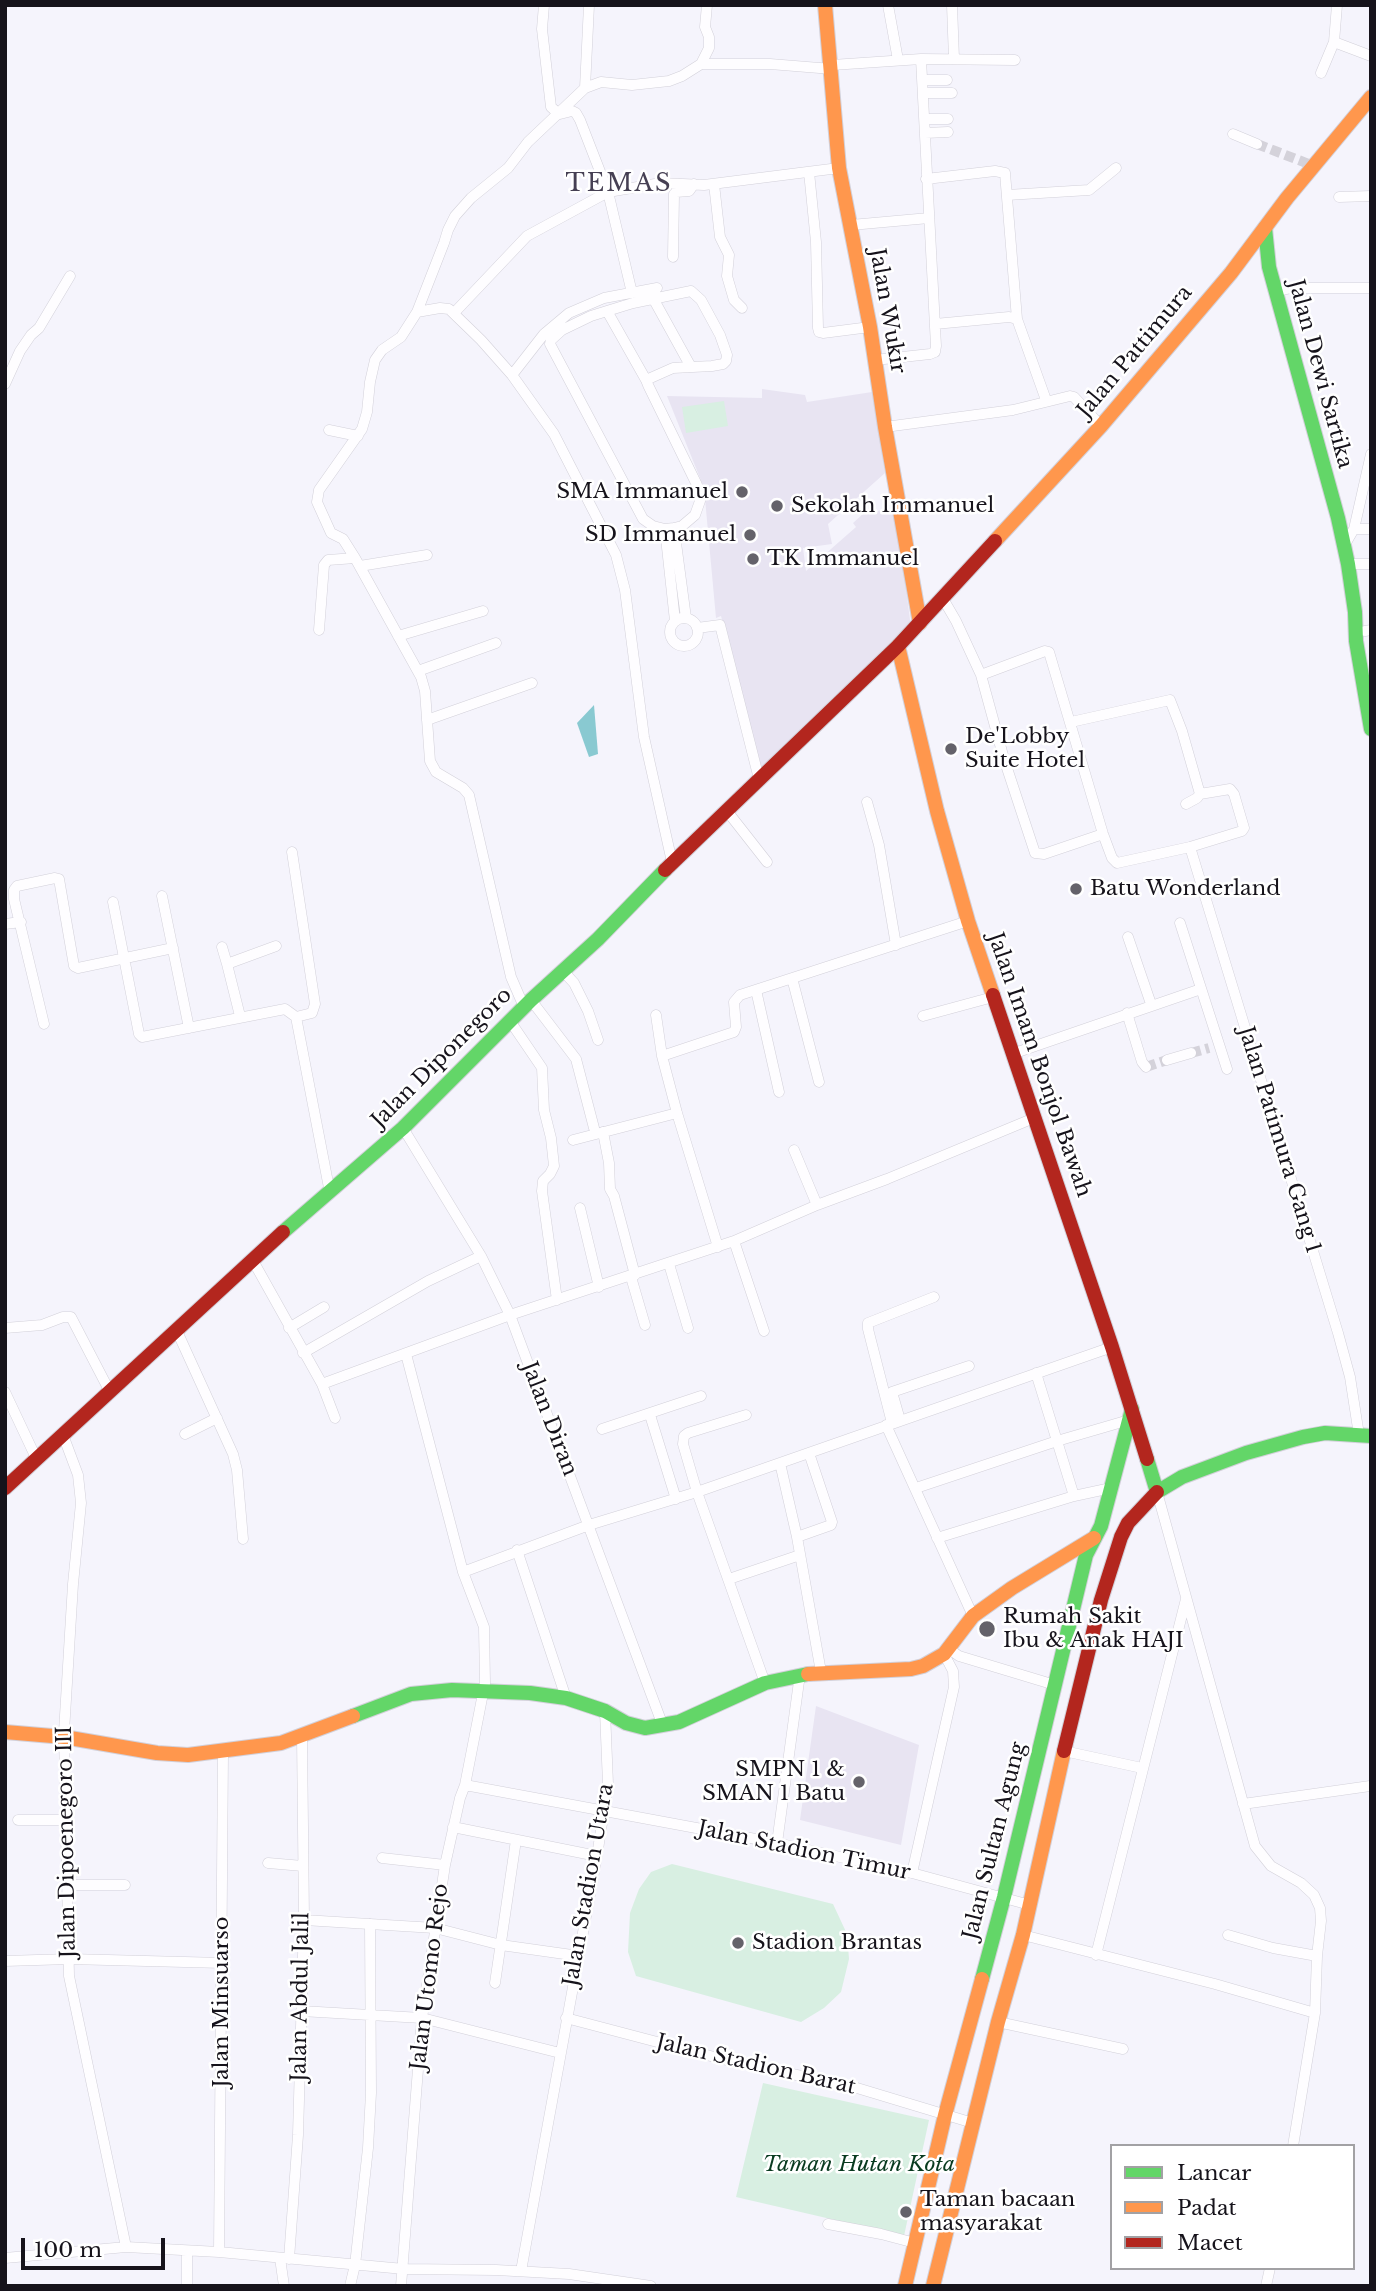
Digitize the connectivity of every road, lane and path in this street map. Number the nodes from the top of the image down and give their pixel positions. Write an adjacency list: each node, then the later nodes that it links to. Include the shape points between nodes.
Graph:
1 (544, 5): 23 (street, via 542,29 551,107)
2 (589, 5): 19 (street)
3 (707, 5): 14 (street, via 709,48)
4 (825, 5): 15 (main road, Jalan Wukir)
5 (888, 5): 12 (street)
6 (952, 5): 11 (street)
7 (1337, 5): 8 (street)
8 (1334, 42): 9 (street); 16 (street)
9 (1371, 57)
10 (921, 59): 11 (street); 12 (street); 17 (street)
11 (954, 59): 13 (street)
12 (898, 60): 15 (street)
13 (1015, 60)
14 (701, 64): 15 (street); 19 (street, via 669,81 601,82)
15 (832, 67): 30 (main road, Jalan Wukir)
16 (1321, 73)
17 (923, 80): 18 (street); 20 (street)
18 (947, 80)
19 (585, 88): 23 (street)
20 (923, 93): 21 (street); 24 (street)
21 (952, 93)
22 (1369, 103): 42 (main road, Jalan Pattimura)
23 (559, 114): 36 (street, via 576,113); 53 (street, via 455,216)
24 (925, 119): 25 (street); 27 (street)
25 (948, 119)
26 (948, 132): 27 (street)
27 (925, 133): 33 (street)
28 (1233, 134): 29 (street)
29 (1256, 144)
30 (839, 168): 32 (street); 41 (main road, Jalan Wukir)
31 (1116, 168): 37 (street, via 1089,190)
32 (809, 172): 35 (street); 57 (street, via 819,332)
33 (926, 179): 37 (street, via 1004,172); 40 (street)
34 (694, 184): 35 (street); 36 (street, via 661,183); 43 (street, via 689,191 674,194)
35 (714, 184): 51 (street, via 720,237 729,255 727,276)
36 (608, 192): 49 (street); 54 (street, via 527,236)
37 (1007, 195): 55 (street)
38 (1371, 196): 39 (street)
39 (1339, 197)
40 (929, 218): 41 (street); 56 (street)
41 (851, 225): 57 (main road, Jalan Wukir)
42 (1265, 228): 44 (main road, Jalan Pattimura); 48 (main road, Jalan Dewi Sartika)
43 (673, 257)
44 (1231, 273): 48 (main road, via 1242,265 1253,266); 64 (main road, Jalan Pattimura)
45 (70, 276): 62 (street, via 20,351)
46 (657, 288): 49 (street)
47 (1371, 288): 48 (street)
48 (1276, 291): 72 (main road, Jalan Dewi Sartika)
49 (632, 293): 60 (street, via 604,298 569,313 544,334)
50 (654, 300): 52 (street); 59 (street); 59 (street, via 691,291 701,300 727,355 723,364)
51 (741, 308)
52 (607, 311): 61 (street); 69 (street, via 562,330 550,344 643,519)
53 (417, 312): 54 (street, via 440,308); 67 (street, via 401,337 375,360 367,412)
54 (454, 313): 60 (street)
55 (1017, 319): 56 (street); 63 (street)
56 (935, 324): 58 (street, via 934,352)
57 (870, 327): 58 (main road, Jalan Wukir)
58 (875, 360): 65 (main road, Jalan Wukir)
59 (691, 367): 61 (street, via 673,368)
60 (512, 374): 103 (street, via 554,434 616,555 625,590 644,737)
61 (646, 380): 69 (street, via 699,496 695,515 682,526)
62 (5, 384)
63 (1046, 400): 64 (street, via 1074,397); 65 (street, via 1013,410)
64 (1101, 426): 77 (main road, Jalan Pattimura)
65 (885, 427): 81 (main road, Jalan Wukir)
66 (329, 430): 67 (street)
67 (358, 436): 74 (street, via 318,490 317,502 331,533 343,539)
68 (1371, 454): 70 (street)
69 (669, 529): 80 (street)
70 (1354, 529): 71 (street); 72 (street)
71 (1371, 529)
72 (1344, 546): 75 (main road, Jalan Dewi Sartika)
73 (427, 555): 74 (street)
74 (357, 562): 82 (street, via 328,560 324,565); 85 (street)
75 (1348, 564): 76 (street); 79 (main road, Jalan Dewi Sartika)
76 (1371, 564)
77 (942, 597): 81 (main road, Jalan Pattimura); 90 (street)
78 (483, 611): 85 (street)
79 (1355, 612): 84 (main road, Jalan Dewi Sartika); 94 (main road, Jalan Dewi Sartika)
80 (681, 619): 83 (street, via 695,623); 83 (street, via 670,630 677,644 693,643)
81 (920, 623): 87 (main road, Jalan Pattimura)
82 (318, 630)
83 (697, 631): 95 (street, via 719,624)
84 (1368, 631): 88 (main road, Jalan Dewi Sartika)
85 (398, 636): 89 (street)
86 (496, 643): 89 (street)
87 (898, 646): 95 (main road, Jalan Diponegoro); 107 (main road, Jalan Imam Bonjol Bawah)
88 (1371, 665)
89 (418, 671): 92 (street)
90 (981, 675): 93 (street, via 1048,651); 100 (street, via 1035,853)
91 (532, 683): 92 (street)
92 (427, 720): 123 (street, via 432,768 469,795 511,977)
93 (1071, 722): 96 (street, via 1170,700); 100 (street)
94 (1371, 726)
95 (759, 779): 99 (main road, Jalan Diponegoro)
96 (1200, 794): 98 (street); 101 (street, via 1230,789 1244,828)
97 (867, 802): 112 (street)
98 (1186, 804)
99 (727, 811): 103 (main road, Jalan Diponegoro); 104 (street)
100 (1104, 834): 101 (street, via 1117,863)
101 (1190, 847): 186 (street, Jalan Patimura Gang 1)
102 (292, 852): 129 (street, via 315,1004 312,1013)
103 (673, 862): 118 (main road, Jalan Diponegoro)
104 (767, 862)
105 (162, 896): 115 (street)
106 (113, 902): 116 (street)
107 (968, 921): 112 (street); 122 (main road, Jalan Imam Bonjol Bawah)
108 (20, 922): 110 (street); 116 (street, via 15,887 59,879 74,966); 131 (street)
109 (1180, 923): 120 (street)
110 (5, 925)
111 (1128, 937): 124 (street)
112 (896, 945): 119 (street)
113 (276, 946): 117 (street)
114 (222, 947): 117 (street)
115 (173, 948): 116 (street); 132 (street)
116 (125, 958): 132 (street, via 139,1034)
117 (227, 964): 127 (street)
118 (563, 971): 123 (main road, Jalan Diponegoro); 133 (street, via 574,983)
119 (792, 978): 121 (street); 140 (street)
120 (1201, 989): 124 (street); 139 (street, via 1214,1046)
121 (756, 990): 136 (street, via 735,999 736,1027 730,1035); 141 (street)
122 (993, 996): 128 (street); 135 (main road, Jalan Imam Bonjol Bawah)
123 (528, 1003): 130 (main road, Jalan Diponegoro); 145 (street, via 576,1059)
124 (1151, 1004): 125 (street)
125 (1127, 1013): 135 (street); 138 (street)
126 (656, 1015): 136 (street)
127 (240, 1016): 129 (street, via 285,1009); 132 (street)
128 (923, 1016)
129 (296, 1017): 148 (street)
130 (510, 1021): 144 (main road, Jalan Diponegoro); 159 (street, via 542,1068 554,1166 542,1191)
131 (44, 1024)
132 (189, 1028)
133 (598, 1040)
134 (1191, 1053): 137 (street)
135 (1012, 1054): 143 (main road, Jalan Imam Bonjol Bawah)
136 (662, 1056): 142 (street)
137 (1167, 1060)
138 (1146, 1067)
139 (1227, 1069)
140 (819, 1082)
141 (779, 1092)
142 (677, 1113): 145 (street); 152 (street)
143 (1034, 1118): 149 (street); 168 (main road, Jalan Imam Bonjol Bawah)
144 (403, 1128): 148 (main road, Jalan Diponegoro); 153 (street, Jalan Diran)
145 (599, 1130): 146 (street); 156 (street)
146 (573, 1140)
147 (794, 1150): 149 (street)
148 (330, 1193): 154 (main road, Jalan Diponegoro)
149 (817, 1205): 151 (street)
150 (580, 1208): 157 (street)
151 (734, 1241): 152 (street); 167 (street)
152 (718, 1247): 155 (street)
153 (481, 1256): 161 (street, Jalan Diran); 169 (street, via 428,1280)
154 (252, 1259): 164 (street); 166 (main road, Jalan Diponegoro)
155 (669, 1264): 156 (street); 165 (street)
156 (633, 1276): 157 (street); 162 (street)
157 (599, 1287): 159 (street)
158 (934, 1297): 182 (street, via 868,1323)
159 (557, 1300): 161 (street)
160 (324, 1307): 164 (street)
161 (510, 1315): 170 (street); 200 (street, Jalan Diran)
162 (645, 1325)
163 (5, 1328): 175 (street, via 71,1317)
164 (289, 1328): 169 (street)
165 (688, 1328)
166 (176, 1329): 175 (main road, Jalan Diponegoro); 180 (street)
167 (764, 1331)
168 (1112, 1346): 172 (street); 179 (main road, Jalan Imam Bonjol Bawah)
169 (303, 1353): 173 (street)
170 (406, 1354): 173 (street); 207 (street, Jalan Utomo Rejo)
171 (969, 1366): 182 (street, via 892,1392)
172 (1036, 1373): 182 (street); 187 (street)
173 (322, 1384): 181 (street)
174 (5, 1392): 191 (street)
175 (110, 1392): 185 (main road, Jalan Diponegoro)
176 (701, 1396): 177 (street)
177 (650, 1415): 183 (street); 199 (street)
178 (746, 1415): 196 (street, via 684,1436)
179 (1130, 1415): 187 (street); 188 (main road, Jalan Sultan Agung); 190 (main road, Jalan Imam Bonjol Bawah)
180 (217, 1418): 184 (street); 204 (street, via 237,1470)
181 (335, 1418)
182 (893, 1423): 189 (street); 194 (street)
183 (602, 1429)
184 (185, 1434)
185 (63, 1435): 191 (main road, Jalan Diponegoro); 224 (street, Jalan Dipoenegoro III, via 78,1475 81,1503)
186 (1365, 1435): 197 (main road, via 1303,1437 1200,1470)
187 (1057, 1441): 194 (street); 198 (street)
188 (1121, 1451): 190 (main road, via 1132,1444); 195 (main road, Jalan Sultan Agung)
189 (809, 1453): 192 (street); 201 (street, via 832,1522)
190 (1145, 1453): 197 (main road, Jalan Imam Bonjol Bawah)
191 (37, 1460): 193 (main road, Jalan Diponegoro)
192 (780, 1463): 196 (street); 201 (street)
193 (5, 1488)
194 (916, 1488): 202 (street)
195 (1111, 1488): 198 (street); 203 (main road, Jalan Sultan Agung)
196 (697, 1492): 199 (street); 208 (street)
197 (1157, 1492): 209 (street); 213 (main road, via 1136,1511 1121,1537)
198 (1074, 1496): 202 (street)
199 (676, 1499): 200 (street)
200 (589, 1525): 205 (street); 221 (street, Jalan Diran)
201 (797, 1537): 206 (street)
202 (937, 1538): 210 (street)
203 (1094, 1538): 210 (main road); 212 (main road, Jalan Sultan Agung)
204 (243, 1539)
205 (517, 1550): 207 (street); 219 (street)
206 (800, 1555): 208 (street); 214 (street)
207 (463, 1572): 218 (street, Jalan Utomo Rejo, via 485,1634)
208 (729, 1579): 216 (street)
209 (1186, 1596): 227 (street); 230 (street)
210 (973, 1616): 211 (main road)
211 (946, 1651): 214 (main road, via 911,1669); 217 (street); 242 (street, via 954,1687)
212 (1062, 1657): 213 (main road, via 1073,1667); 217 (main road, Jalan Sultan Agung)
213 (1085, 1662): 225 (main road)
214 (821, 1672): 215 (main road)
215 (800, 1674): 216 (main road); 236 (street)
216 (765, 1683): 221 (main road)
217 (1055, 1685): 245 (main road, Jalan Sultan Agung)
218 (485, 1690): 219 (main road); 223 (main road, via 411,1694); 228 (street, Jalan Utomo Rejo)
219 (566, 1698): 220 (main road)
220 (606, 1711): 221 (main road, via 626,1723); 231 (street, Jalan Stadion Utara)
221 (663, 1727)
222 (5, 1732): 224 (main road)
223 (303, 1736): 226 (main road); 241 (street, Jalan Abdul Jalil)
224 (64, 1737): 226 (main road, via 157,1753); 233 (street, Jalan Dipoenegoro III)
225 (1064, 1751): 227 (street); 246 (main road)
226 (223, 1752): 258 (street, Jalan Minsuarso)
227 (1142, 1768): 253 (street)
228 (466, 1784): 231 (street, Jalan Stadion Timur); 234 (street, Jalan Utomo Rejo)
229 (1370, 1786): 230 (street)
230 (1243, 1804): 255 (street, via 1258,1853 1314,1895 1321,1922)
231 (604, 1812): 236 (street, Jalan Stadion Timur); 237 (street, Jalan Stadion Utara)
232 (18, 1820): 233 (street)
233 (65, 1820): 243 (street, Jalan Dipoenegoro III)
234 (453, 1827): 235 (street); 240 (street, Jalan Utomo Rejo)
235 (516, 1840): 237 (street); 252 (street)
236 (777, 1843): 242 (street, Jalan Stadion Timur)
237 (597, 1856): 254 (street, Jalan Stadion Utara)
238 (382, 1858): 240 (street)
239 (268, 1863): 241 (street)
240 (445, 1865): 249 (street, Jalan Utomo Rejo)
241 (303, 1866): 247 (street, Jalan Abdul Jalil)
242 (912, 1873): 245 (street, Jalan Stadion Timur)
243 (67, 1885): 244 (street); 256 (street, Jalan Dipoenegoro III)
244 (125, 1885)
245 (1004, 1897): 246 (street, Jalan Stadion Timur); 268 (main road, Jalan Sultan Agung)
246 (1030, 1905): 250 (main road)
247 (304, 1920): 248 (street); 260 (street, Jalan Abdul Jalil)
248 (370, 1924): 249 (street); 262 (street)
249 (435, 1928): 252 (street); 263 (street, Jalan Utomo Rejo)
250 (1023, 1935): 253 (street); 265 (main road)
251 (1228, 1935): 255 (street)
252 (501, 1945): 254 (street); 259 (street)
253 (1096, 1955): 261 (street)
254 (579, 1956): 264 (street, Jalan Stadion Utara)
255 (1317, 1956): 261 (street)
256 (69, 1959): 257 (street); 258 (street); 273 (street, Jalan Dipoenegoro III)
257 (5, 1961)
258 (223, 1963): 275 (street, Jalan Minsuarso)
259 (495, 1983)
260 (301, 2011): 262 (street); 277 (street, Jalan Abdul Jalil, via 298,2135)
261 (1315, 2013): 270 (street)
262 (370, 2017): 263 (street); 278 (street, via 368,2148)
263 (422, 2018): 267 (street); 279 (street, Jalan Utomo Rejo)
264 (566, 2018): 267 (street, Jalan Stadion Utara); 268 (street, Jalan Stadion Barat, via 857,2088)
265 (998, 2022): 266 (street); 269 (main road)
266 (1123, 2049)
267 (560, 2053): 280 (street, Jalan Stadion Utara)
268 (945, 2115): 269 (street, Jalan Stadion Barat); 272 (main road, Jalan Sultan Agung)
269 (973, 2123): 287 (main road)
270 (1293, 2144)
271 (828, 2224): 272 (street)
272 (915, 2243): 286 (main road, Jalan Sultan Agung)
273 (125, 2247): 274 (street); 276 (street)
274 (187, 2252): 275 (street); 281 (street)
275 (219, 2252): 277 (street)
276 (5, 2258)
277 (285, 2258): 278 (street); 282 (street, Jalan Abdul Jalil)
278 (355, 2265): 279 (street); 283 (street)
279 (404, 2269): 280 (street); 284 (street, Jalan Utomo Rejo)
280 (521, 2271): 285 (street)
281 (187, 2286)
282 (284, 2286)
283 (350, 2286)
284 (401, 2286)
285 (651, 2286)
286 (905, 2286)
287 (933, 2286)

